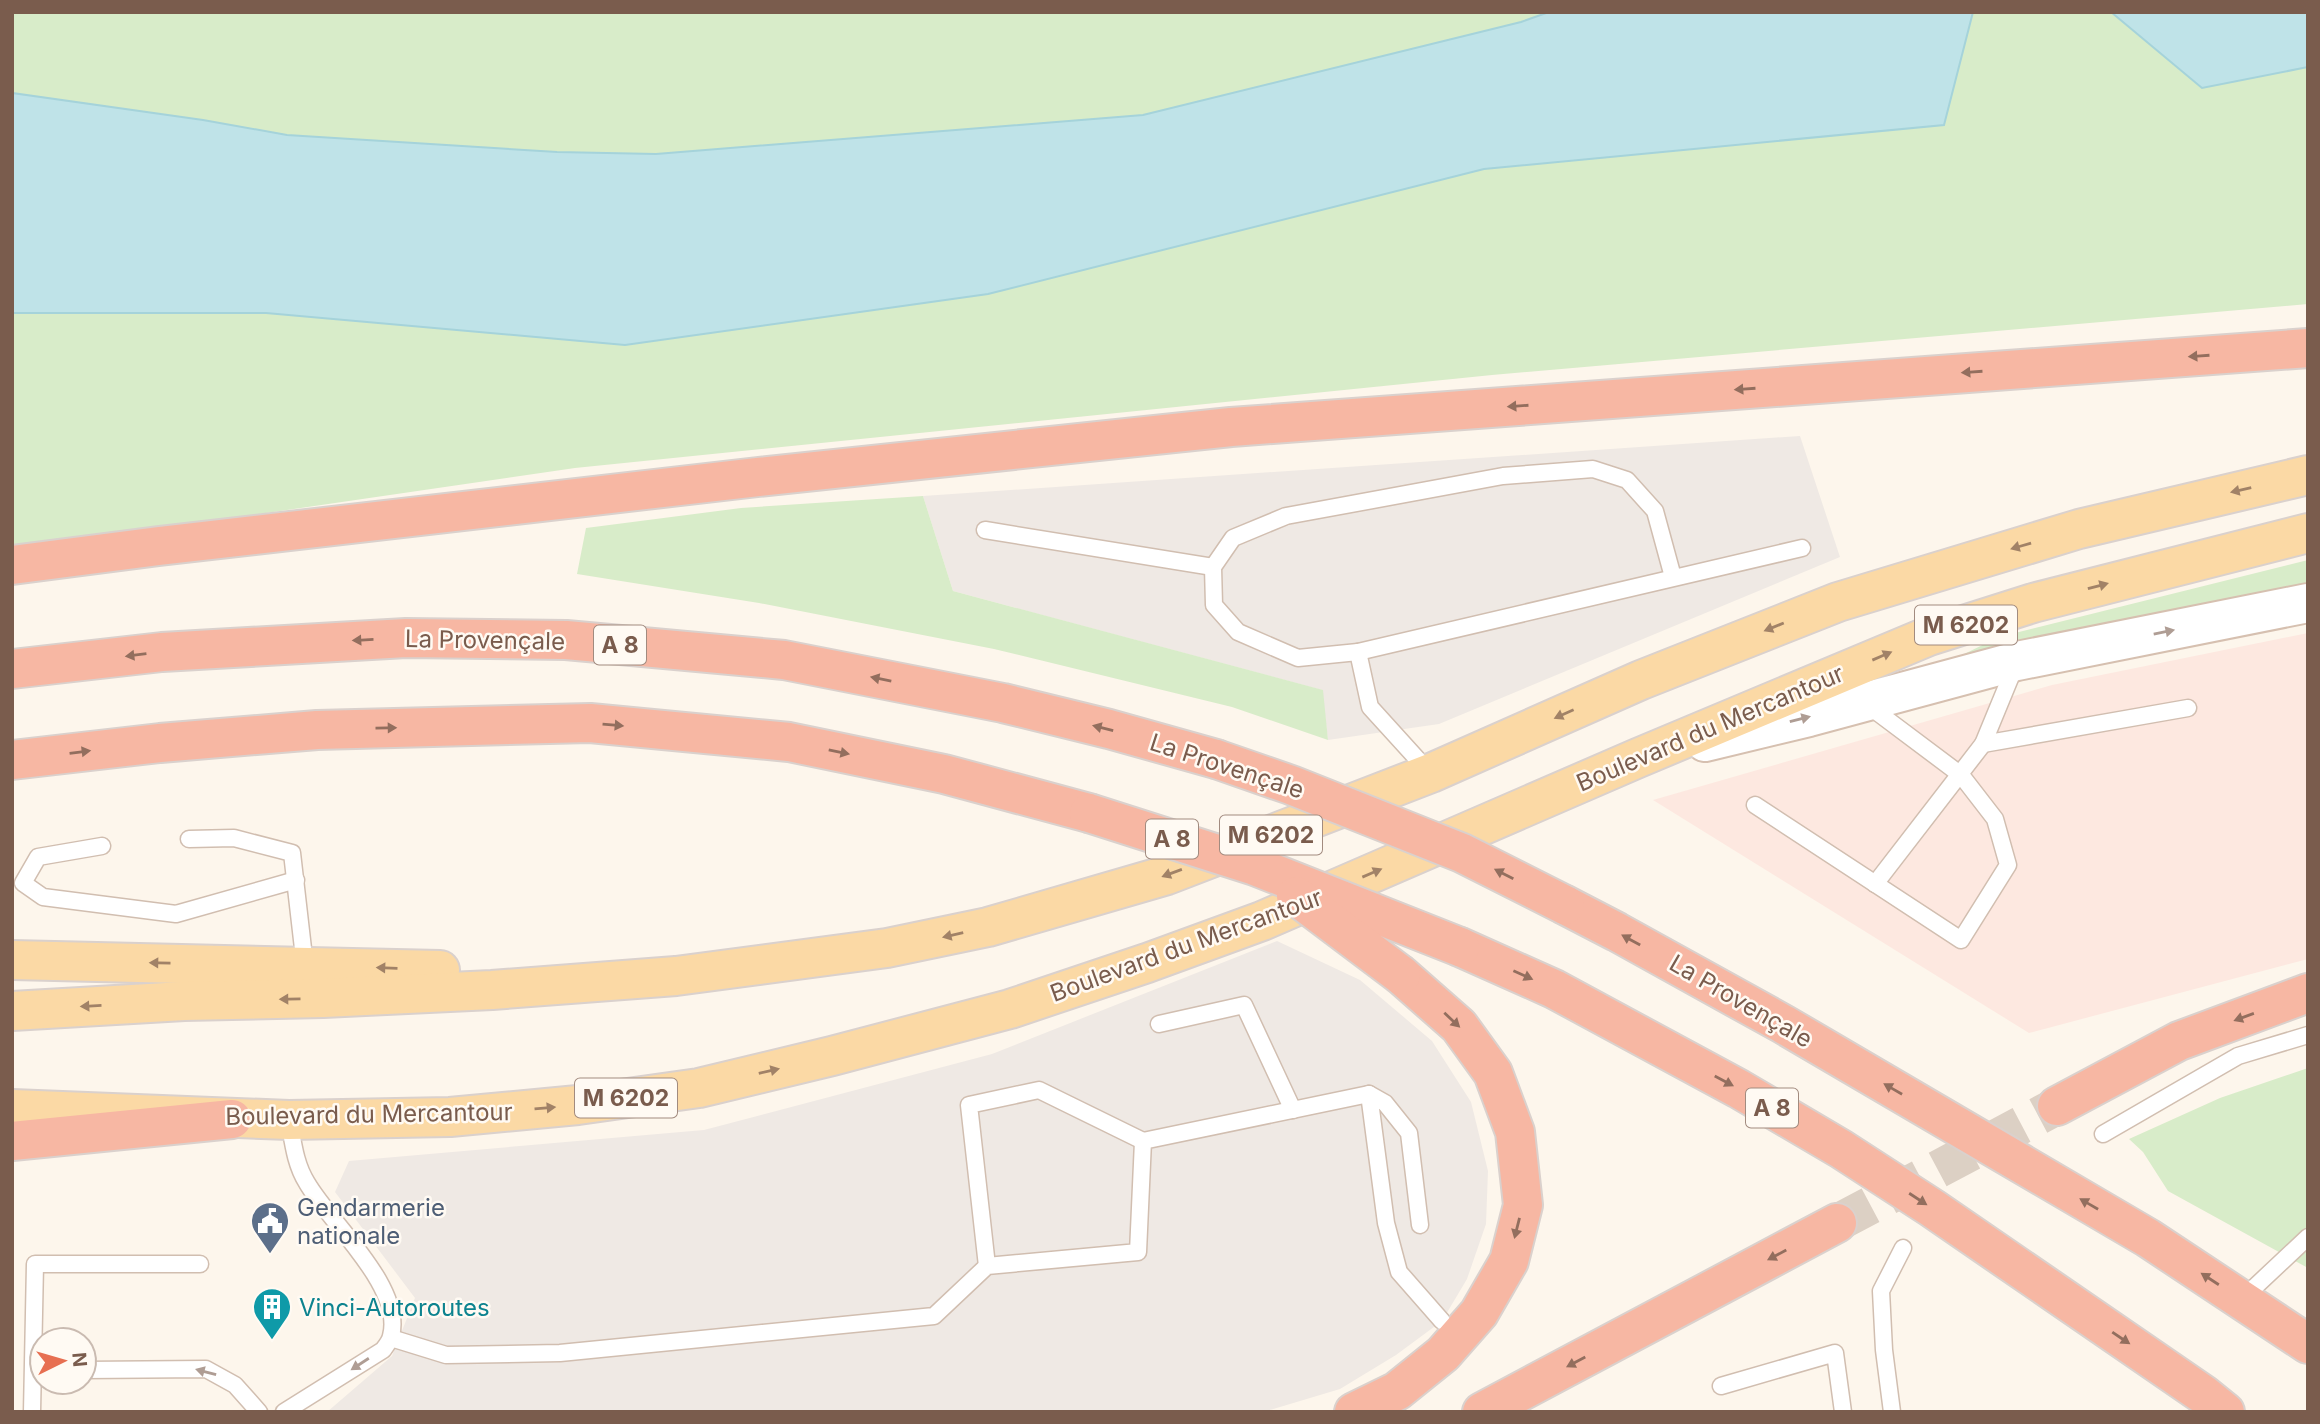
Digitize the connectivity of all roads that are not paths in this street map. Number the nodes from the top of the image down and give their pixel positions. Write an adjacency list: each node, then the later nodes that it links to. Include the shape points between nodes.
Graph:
1 (2308, 348): 6 (highway, one-way to 6, via 1231,427 758,477)
2 (2308, 475): 18 (main road, M 6202, one-way to 18, via 2079,529 1838,602 1641,680)
3 (985, 530): 7 (lane)
4 (2308, 533): 16 (main road, Boulevard du Mercantour / M 6202, one-way to 4, via 1929,636 2046,600)
5 (1802, 548): 8 (lane)
6 (12, 565)
7 (1213, 566): 8 (lane, via 1233,538 1286,516 1503,476 1593,469 1627,480 1655,511); 10 (lane, via 1214,605 1238,632 1297,658)
8 (1672, 577): 10 (lane)
9 (2308, 603): 11 (street, one-way to 9)
10 (1358, 652): 18 (lane, via 1370,706)
11 (2017, 661): 13 (street); 15 (lane)
12 (12, 669): 48 (highway, La Provençale / A 8, one-way to 12, bridge, via 2148,1238 1618,932 1462,853 1216,759 1003,703 784,660 566,640 406,638 162,652)
13 (1865, 702): 16 (street, one-way to 13); 19 (lane)
14 (2188, 708): 15 (lane)
15 (1983, 744): 19 (lane)
16 (1638, 758): 38 (main road, Boulevard du Mercantour / M 6202, one-way to 16, via 450,1117 699,1088 1010,1009 1262,921)
17 (12, 760): 23 (highway, A 8, one-way to 23, bridge, via 317,730 590,723 789,741 944,774 1089,813)
18 (1431, 773): 28 (main road, M 6202, one-way to 28, via 1167,875 988,927 887,948)
19 (1961, 775): 25 (lane); 25 (lane, via 1996,819 2008,864 1961,940)
20 (1755, 805): 25 (lane)
21 (189, 839): 24 (lane, via 234,838 292,853)
22 (102, 846): 24 (lane, via 38,857 23,883 43,897 176,914)
23 (1255, 866): 57 (highway, one-way to 57, bridge, via 1401,975 1459,1026 1493,1073 1515,1132 1523,1205 1509,1261 1479,1313 1443,1354 1397,1391); 61 (highway, A 8, one-way to 61, bridge, via 1554,989 1739,1089 1932,1208)
24 (296, 880): 27 (lane)
25 (1875, 884)
26 (12, 960): 27 (main road, M 6202, one-way to 26)
27 (305, 966): 28 (main road, M 6202, one-way to 27)
28 (676, 976): 30 (main road, M 6202, one-way to 30, via 479,991)
29 (2308, 993): 34 (highway, one-way to 34, via 2179,1041)
30 (12, 1011)
31 (1159, 1024): 36 (lane, via 1244,1004)
32 (2308, 1035): 39 (lane, via 2238,1056)
33 (1369, 1094): 36 (lane); 43 (lane, via 1385,1102 1409,1133); 49 (lane, via 1386,1223 1399,1272)
34 (2057, 1106)
35 (12, 1109): 37 (main road, Boulevard du Mercantour / M 6202)
36 (1293, 1110): 41 (lane)
37 (232, 1119): 38 (main road, Boulevard du Mercantour / M 6202); 40 (highway)
38 (289, 1120): 51 (lane, via 295,1156 306,1182 381,1283 393,1316)
39 (2103, 1134)
40 (12, 1141)
41 (1143, 1142): 47 (lane, via 1138,1252); 47 (lane, via 1039,1090 969,1105)
42 (1837, 1223): 58 (highway, one-way to 58)
43 (1420, 1225)
44 (2308, 1237): 48 (lane)
45 (1903, 1248): 60 (lane, via 1881,1291)
46 (200, 1264): 50 (lane, via 36,1264)
47 (987, 1266): 51 (lane, via 934,1316 560,1353 446,1355)
48 (2242, 1299): 52 (highway, La Provençale / A 8)
49 (1441, 1321)
50 (37, 1326)
51 (391, 1338): 56 (lane, one-way to 56, via 383,1350)
52 (2308, 1344)
53 (98, 1370): 55 (lane, one-way to 53, via 236,1385 206,1369)
54 (1721, 1386): 59 (lane, via 1835,1353)
55 (259, 1412)
56 (284, 1412)
57 (1354, 1412)
58 (1482, 1412)
59 (1843, 1412)
60 (1892, 1412)
61 (2225, 1412)

